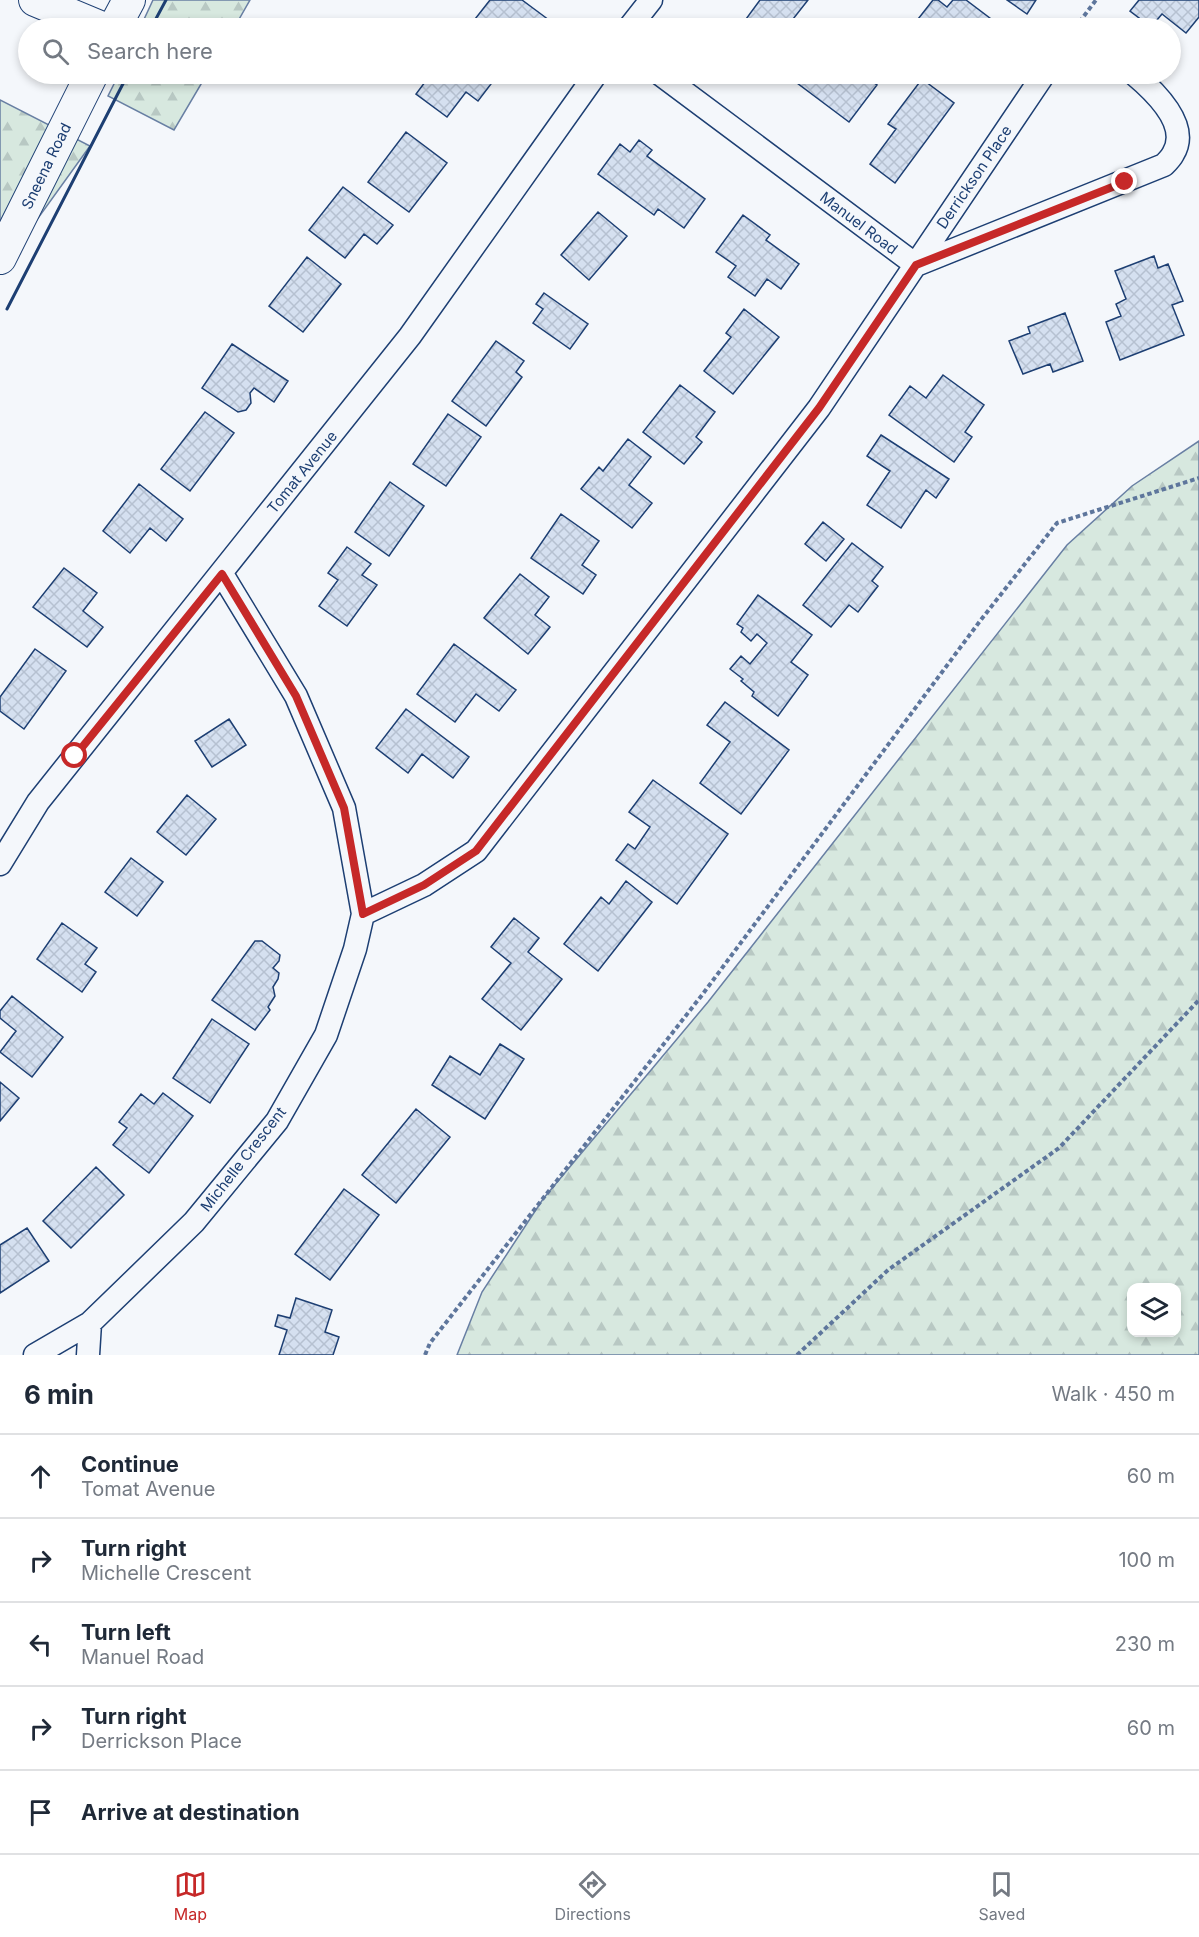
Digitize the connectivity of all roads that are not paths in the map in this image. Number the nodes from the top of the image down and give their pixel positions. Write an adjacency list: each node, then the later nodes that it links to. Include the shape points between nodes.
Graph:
1 (35, 0): 4 (street)
2 (129, 0): 5 (street)
3 (651, 0): 6 (street)
4 (78, 18)
5 (119, 18)
6 (637, 18)
7 (87, 84): 12 (street, Sneena Road)
8 (589, 84): 14 (street, Tomat Avenue, via 410,336)
9 (673, 84): 13 (street, Manuel Road)
10 (1037, 84): 13 (street, Derrickson Place)
11 (1144, 84): 13 (street, Derrickson Place, via 1163,103 1176,129 1174,153 1164,165)
12 (0, 258)
13 (916, 265): 16 (street, via 819,408 476,851 424,885)
14 (222, 574): 15 (street, Tomat Avenue, via 38,802); 16 (street, Michelle Crescent, via 296,696 344,808)
15 (0, 864)
16 (363, 914): 17 (street, Michelle Crescent, via 326,1035 277,1121 194,1222)
17 (90, 1323): 18 (street, Michelle Crescent); 19 (street)
18 (35, 1355)
19 (88, 1355)

